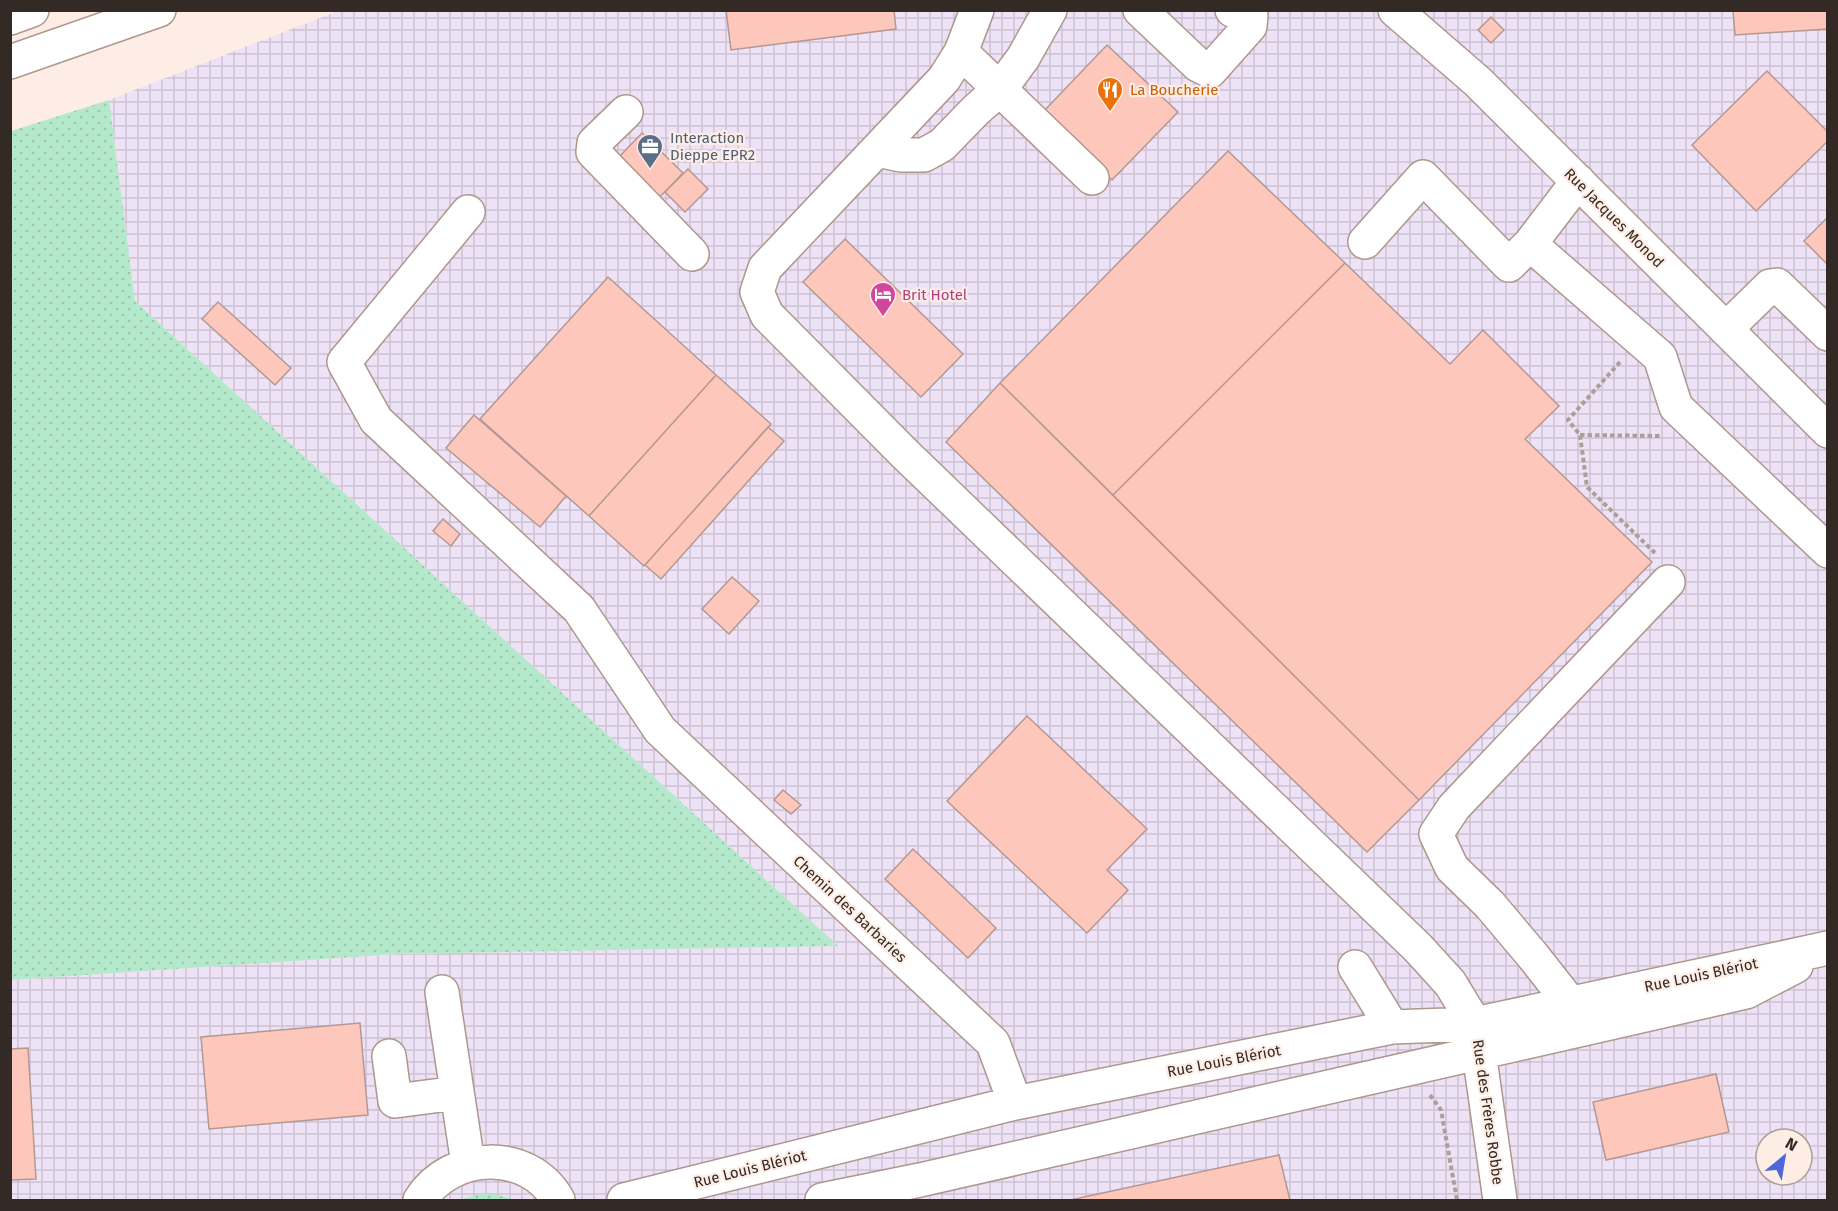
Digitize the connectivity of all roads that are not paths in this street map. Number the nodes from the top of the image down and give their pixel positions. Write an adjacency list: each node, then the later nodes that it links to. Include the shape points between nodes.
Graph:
1 (32, 10): 8 (main road)
2 (159, 10): 10 (main road)
3 (977, 10): 9 (main road)
4 (1050, 10): 11 (main road)
5 (1140, 10): 6 (main road, via 1198,65 1210,71 1250,26 1251,15)
6 (1232, 10)
7 (1395, 10): 15 (main road, Rue Jacques Monod, via 1478,82)
8 (10, 18)
9 (961, 52): 11 (main road); 13 (main road, via 944,79)
10 (10, 62)
11 (1000, 89): 13 (main road, via 942,145 924,155); 14 (main road)
12 (626, 112): 19 (main road, via 594,143 593,152)
13 (877, 150): 30 (main road, via 765,268 757,292 767,315 905,454 1418,948 1450,983)
14 (1092, 178)
15 (1578, 181): 18 (main road); 20 (main road, Rue Jacques Monod)
16 (468, 213): 33 (main road, Chemin des Barbaries, via 344,363 376,420 579,609 660,730 993,1043)
17 (1365, 242): 18 (main road, via 1423,177 1509,265)
18 (1530, 244): 23 (main road, via 1660,357 1676,406)
19 (692, 254)
20 (1726, 329): 21 (main road, via 1770,286 1777,285); 22 (main road, Rue Jacques Monod)
21 (1827, 334)
22 (1827, 431)
23 (1827, 551)
24 (1668, 582): 28 (main road, via 1454,807 1436,834 1452,868 1490,905)
25 (1827, 948): 28 (main road, Rue Louis Blériot); 30 (main road, Rue Louis Blériot, via 1746,993)
26 (1355, 967): 29 (main road)
27 (442, 992): 32 (main road)
28 (1570, 1003): 30 (main road, Rue Louis Blériot)
29 (1392, 1027): 30 (main road, Rue Louis Blériot); 33 (main road, Rue Louis Blériot)
30 (1477, 1038): 38 (main road, Rue Louis Blériot, via 1125,1134); 39 (main road, Rue des Frères Robbe)
31 (389, 1056): 32 (main road, via 395,1101)
32 (457, 1093): 34 (main road)
33 (1015, 1103): 37 (main road, Rue Louis Blériot)
34 (468, 1164): 35 (main road, via 445,1174); 36 (main road, via 492,1161 516,1166 537,1177)
35 (420, 1200)
36 (558, 1200)
37 (624, 1200)
38 (822, 1200)
39 (1500, 1200)

